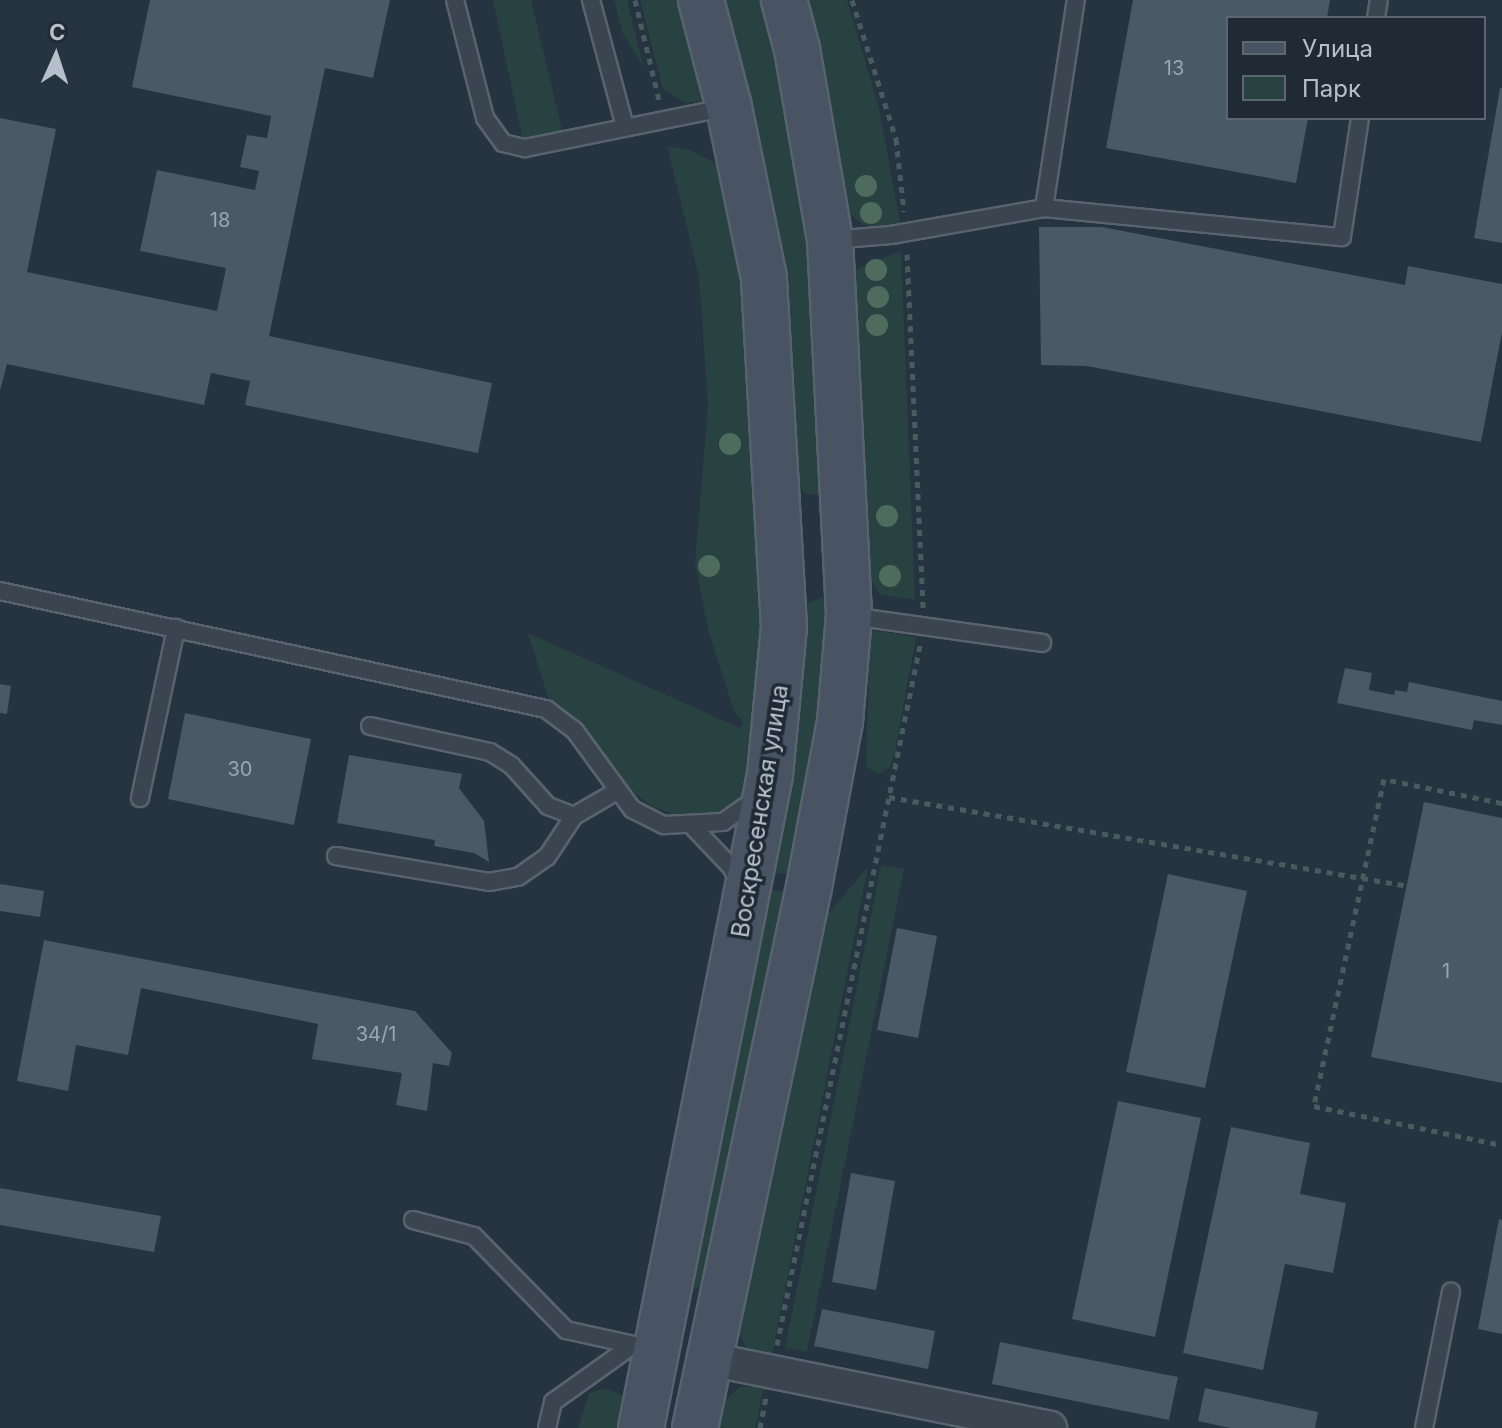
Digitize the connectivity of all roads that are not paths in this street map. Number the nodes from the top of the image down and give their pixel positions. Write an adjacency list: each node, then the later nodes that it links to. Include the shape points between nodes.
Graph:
1 (455, 0): 8 (lane, via 485,118 503,143 525,148)
2 (591, 0): 8 (lane)
3 (701, 0): 6 (main road, Воскресенская улица)
4 (784, 0): 10 (main road)
5 (1076, 0): 9 (lane)
6 (729, 107): 8 (lane); 12 (main road, Воскресенская улица, via 764,278)
7 (1360, 120): 9 (lane, via 1342,237)
8 (625, 127)
9 (1044, 208): 10 (lane, via 906,233)
10 (830, 240): 11 (main road)
11 (845, 472): 12 (main road, via 837,497 816,513 790,500); 14 (main road)
12 (779, 476): 15 (main road, Воскресенская улица)
13 (0, 591): 16 (lane)
14 (849, 615): 15 (main road, via 836,586 813,580 791,598); 17 (lane); 29 (main road, via 840,722 812,872)
15 (784, 627): 19 (main road, Воскресенская улица)
16 (176, 628): 20 (lane, via 546,709 575,731); 21 (lane)
17 (1042, 643)
18 (370, 726): 22 (lane, via 490,752 511,765 548,806)
19 (770, 775): 23 (lane, via 738,816); 25 (main road, Воскресенская улица)
20 (617, 791): 22 (lane); 23 (lane, via 632,809 664,825)
21 (140, 798)
22 (574, 816): 24 (lane, via 547,857 518,877 489,882)
23 (693, 827): 25 (lane, via 732,868)
24 (336, 856)
25 (747, 902): 28 (main road, Воскресенская улица)
26 (413, 1220): 28 (lane, via 474,1236 566,1330)
27 (1451, 1292): 34 (lane)
28 (645, 1348): 29 (main road); 30 (lane, via 553,1402); 31 (main road, Воскресенская улица)
29 (709, 1359): 32 (main road); 33 (street)
30 (547, 1428)
31 (641, 1428)
32 (695, 1428)
33 (1050, 1428)
34 (1424, 1428)

